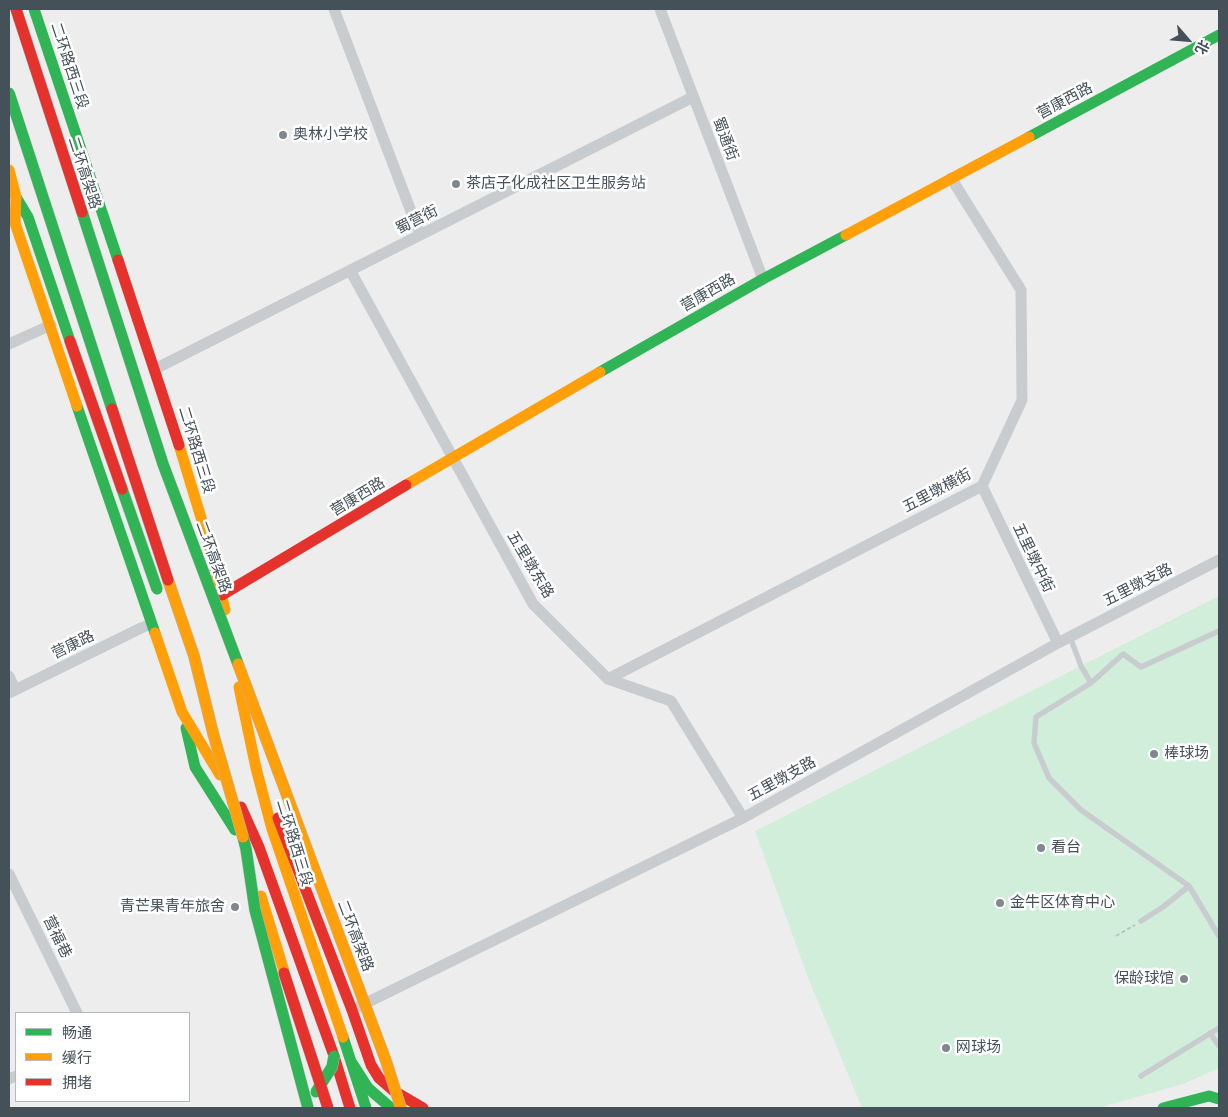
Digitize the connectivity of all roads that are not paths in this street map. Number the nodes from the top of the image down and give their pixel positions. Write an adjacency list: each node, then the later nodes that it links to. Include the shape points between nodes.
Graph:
1 (16, 9): 49 (main road, 二环高架路, bridge, via 163,464)
2 (34, 9): 16 (main road, 二环路西三段)
3 (334, 9): 11 (street)
4 (660, 9): 7 (street, 蜀通街)
5 (1219, 35): 9 (main road, 营康西路)
6 (9, 94): 32 (main road, bridge, via 194,656)
7 (693, 97): 11 (street, 蜀营街); 13 (street, 蜀通街)
8 (9, 170): 10 (main road)
9 (951, 178): 13 (main road, 营康西路); 18 (street, 五里墩横街, via 1021,290 1022,400)
10 (13, 198): 14 (main road, via 15,223); 21 (main road, bridge, via 28,217)
11 (420, 235): 12 (street, 蜀营街)
12 (350, 270): 16 (street, 蜀营街); 17 (street, 五里墩东路)
13 (763, 279): 17 (main road, 营康西路)
14 (51, 325): 15 (street); 22 (main road)
15 (9, 344)
16 (155, 369): 20 (main road, 二环路西三段)
17 (452, 457): 20 (main road, 营康西路); 28 (street, 五里墩东路, via 533,604)
18 (982, 486): 25 (street, 五里墩中街); 28 (street, 五里墩横街)
19 (1219, 560): 24 (street, 五里墩支路)
20 (222, 595): 33 (main road, 二环路西三段)
21 (160, 598)
22 (151, 624): 30 (street, 营康路); 31 (main road)
23 (1219, 631): 29 (lane, via 1141,668 1123,654)
24 (1070, 637): 25 (street, 五里墩支路); 29 (lane)
25 (1058, 644): 34 (street, 五里墩支路)
26 (184, 662): 32 (main road, bridge)
27 (9, 676): 30 (street)
28 (608, 679): 34 (street, 五里墩东路, via 671,701)
29 (1091, 683): 37 (lane, via 1036,717 1034,743 1049,778 1081,810)
30 (12, 692)
31 (182, 712): 45 (main road, via 243,810); 50 (main road, via 195,767 235,828 304,1075)
32 (212, 733): 35 (main road, bridge)
33 (252, 752): 40 (main road); 46 (main road, 二环路西三段, via 277,848)
34 (744, 818): 40 (street, 五里墩支路)
35 (246, 849): 50 (main road, bridge, via 255,910); 51 (main road, bridge)
36 (9, 874): 41 (street, 营福巷)
37 (1189, 886): 38 (lane); 39 (lane)
38 (1141, 921)
39 (1219, 936)
40 (352, 1010): 49 (main road, via 379,1078)
41 (78, 1012)
42 (1219, 1028): 43 (lane)
43 (1210, 1033): 44 (lane); 47 (lane)
44 (1219, 1046)
45 (334, 1056): 50 (main road, bridge, via 332,1067); 52 (main road)
46 (352, 1063): 53 (main road, 二环路西三段); 54 (main road, via 368,1088)
47 (1141, 1076)
48 (1216, 1096): 56 (main road)
49 (404, 1106): 55 (main road)
50 (308, 1108)
51 (328, 1108)
52 (350, 1108)
53 (366, 1108)
54 (391, 1108)
55 (423, 1108)
56 (1163, 1108)

